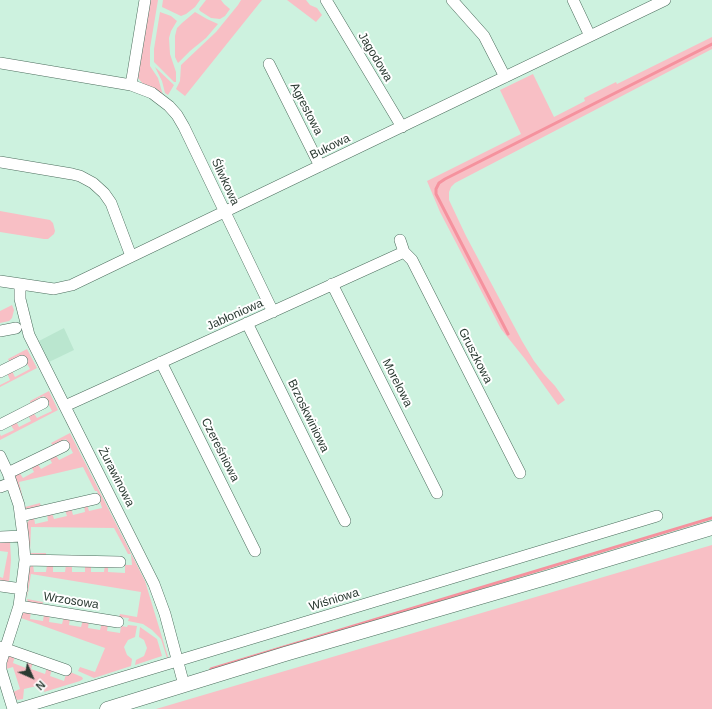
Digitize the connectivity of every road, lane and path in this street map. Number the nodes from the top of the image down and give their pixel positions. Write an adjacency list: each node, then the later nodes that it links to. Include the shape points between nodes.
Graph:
1 (145, 0): 10 (street)
2 (326, 0): 11 (street, Jagodowa)
3 (452, 0): 9 (street, via 484,36)
4 (573, 0): 6 (street)
5 (666, 0): 6 (street, Bukowa)
6 (590, 36): 9 (street, Bukowa)
7 (0, 64): 10 (street, Śliwkowa)
8 (269, 64): 13 (street, Agrestowa)
9 (505, 77): 11 (street, Bukowa)
10 (131, 85): 14 (street, Śliwkowa, via 157,96 177,115)
11 (402, 127): 13 (street, Bukowa)
12 (0, 162): 17 (street, via 72,174 93,183 104,193 113,208)
13 (320, 166): 14 (street, Bukowa)
14 (224, 212): 17 (street, Bukowa); 21 (street, Śliwkowa)
15 (400, 240): 16 (street)
16 (404, 252): 19 (street, Jabłoniowa); 33 (street, Gruszkowa, via 412,260)
17 (131, 256): 20 (street, Bukowa, via 67,286 54,289)
18 (0, 281): 20 (street, Bukowa)
19 (332, 284): 21 (street, Jabłoniowa); 36 (street, Morelowa)
20 (20, 285): 29 (street, Żurawinowa, via 20,299 29,335)
21 (273, 312): 22 (street, Jabłoniowa)
22 (247, 323): 26 (street, Jabłoniowa); 40 (street, Brzoskwiniowa)
23 (16, 328): 24 (street)
24 (0, 331)
25 (22, 361): 27 (street)
26 (161, 362): 29 (street, Jabłoniowa); 44 (street, Czereśniowa)
27 (0, 372)
28 (43, 403): 30 (street)
29 (65, 406): 52 (street, Żurawinowa, via 154,584)
30 (0, 425)
31 (64, 446): 34 (street)
32 (0, 456): 34 (street)
33 (520, 473)
34 (10, 478): 35 (street); 38 (street)
35 (0, 487)
36 (437, 493)
37 (95, 499): 38 (street)
38 (21, 516): 42 (street)
39 (658, 516): 52 (street, Wiśniowa)
40 (345, 522)
41 (712, 528): 54 (street)
42 (23, 536): 43 (street); 45 (street)
43 (0, 537)
44 (255, 551)
45 (25, 560): 46 (street); 48 (street)
46 (120, 562)
47 (0, 586): 48 (street)
48 (22, 589): 49 (street)
49 (19, 606): 50 (street, Wrzosowa); 51 (street)
50 (118, 622)
51 (3, 648): 53 (street); 55 (street, via 1,670)
52 (177, 661): 54 (street, Żurawinowa); 56 (street, Wiśniowa)
53 (66, 670)
54 (184, 685): 57 (street)
55 (14, 709)
56 (18, 709)
57 (107, 709)

